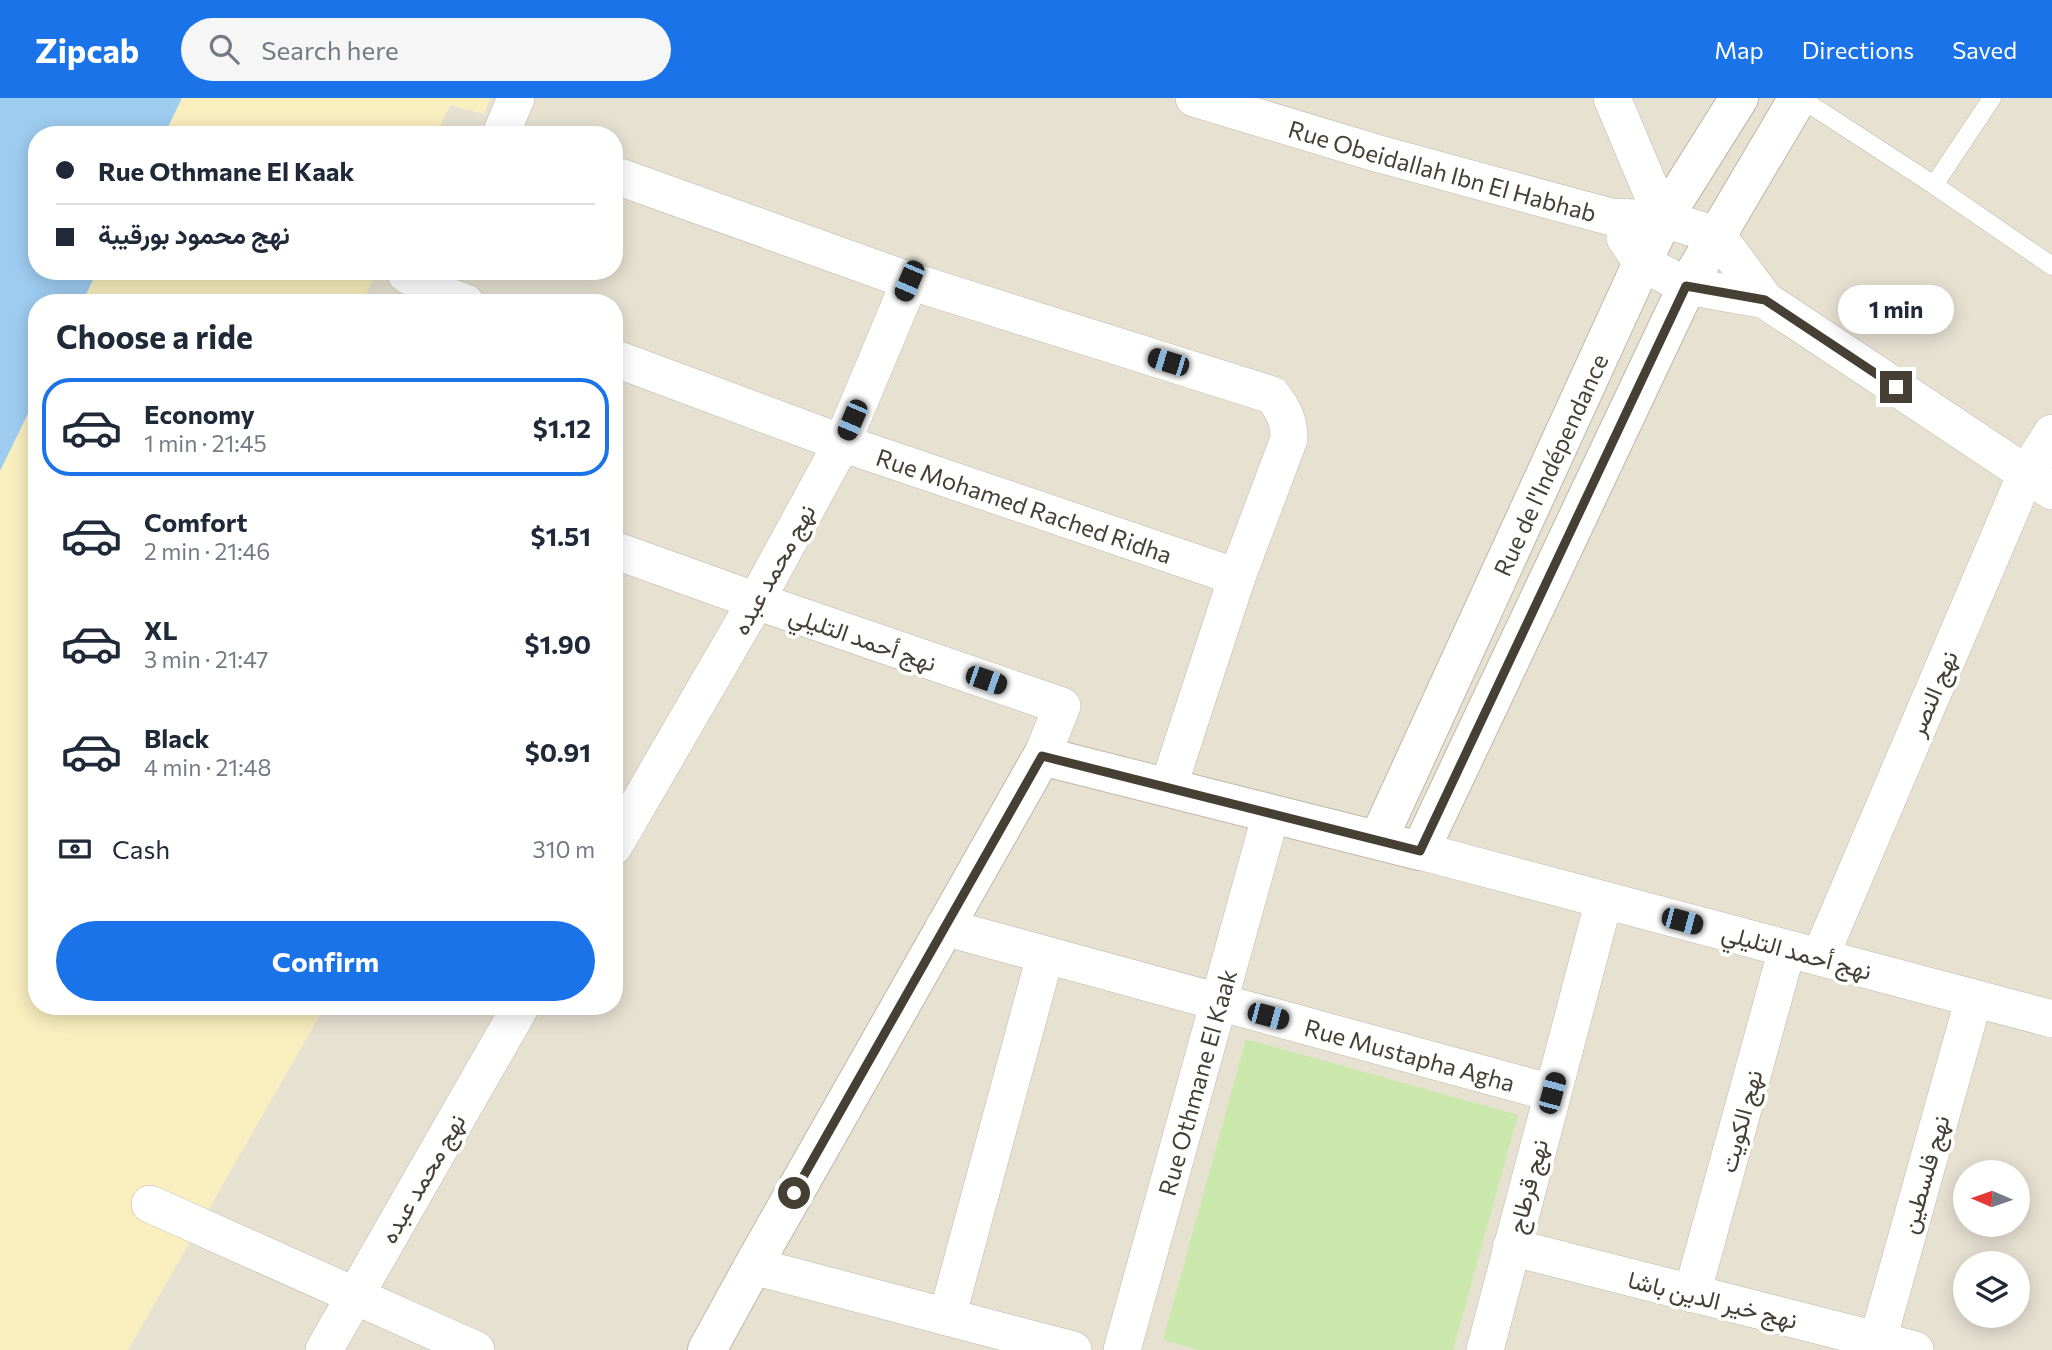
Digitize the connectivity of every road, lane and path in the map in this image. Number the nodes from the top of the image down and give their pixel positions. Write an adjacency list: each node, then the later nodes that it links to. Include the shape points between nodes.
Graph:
1 (516, 98): 7 (street)
2 (1194, 98): 10 (street, Rue Obeidallah Ibn El Habhab)
3 (1612, 98): 11 (street)
4 (1739, 98): 11 (street, Rue de l'Indépendance)
5 (1799, 98): 9 (lane); 12 (street, Rue de l'Indépendance)
6 (1992, 98): 9 (lane)
7 (505, 126)
8 (623, 178): 16 (street)
9 (1934, 185): 14 (lane)
10 (1611, 217): 11 (street, Rue Obeidallah Ibn El Habhab); 13 (street)
11 (1664, 219): 12 (street, Rue Obeidallah Ibn El Habhab); 13 (street, Rue de l'Indépendance)
12 (1717, 235): 17 (street, Rue de l'Indépendance); 19 (street)
13 (1642, 263): 17 (street); 31 (street, Rue de l'Indépendance)
14 (2052, 266)
15 (416, 280): 18 (street)
16 (909, 281): 22 (street, نهج محمد عبده); 25 (street, via 1272,395 1289,424 1289,439)
17 (1686, 286): 19 (street); 32 (street, Rue de l'Indépendance)
18 (439, 294)
19 (1765, 300): 23 (street)
20 (623, 361): 22 (street, Rue Mohamed Rached Ridha)
21 (2052, 433): 23 (street, نهج النصر)
22 (842, 443): 25 (street, Rue Mohamed Rached Ridha); 26 (street, نهج محمد عبده)
23 (2039, 482): 35 (street, نهج النصر)
24 (623, 553): 26 (street, نهج أحمد التليلي)
25 (1237, 576): 28 (street)
26 (755, 601): 27 (street, نهج أحمد التليلي, via 1062,706); 30 (street, نهج محمد عبده)
27 (1042, 756): 28 (street); 34 (street)
28 (1168, 788): 29 (street)
29 (1271, 814): 31 (street); 38 (street, Rue Othmane El Kaak)
30 (623, 830)
31 (1378, 840): 32 (street)
32 (1420, 851): 33 (street, نهج أحمد التليلي)
33 (1604, 900): 35 (street, نهج أحمد التليلي); 41 (street, نهج قرطاج)
34 (944, 927): 36 (street, Rue Mustapha Agha); 44 (street)
35 (1803, 953): 37 (street, نهج أحمد التليلي); 45 (street, نهج الكويت)
36 (1045, 956): 38 (street, Rue Mustapha Agha); 47 (street)
37 (1974, 998): 40 (street, نهج أحمد التليلي); 48 (street, نهج فلسطين)
38 (1219, 1003): 41 (street, Rue Mustapha Agha); 53 (street, Rue Othmane El Kaak)
39 (516, 1015): 46 (street, نهج محمد عبده)
40 (2052, 1019)
41 (1552, 1093): 43 (street, نهج قرطاج)
42 (150, 1204): 46 (street)
43 (1511, 1247): 45 (street, نهج خير الدين باشا); 54 (street, نهج قرطاج)
44 (753, 1266): 47 (street); 51 (street)
45 (1692, 1294): 48 (street, نهج خير الدين باشا)
46 (354, 1296): 49 (street, نهج محمد عبده); 50 (street)
47 (947, 1317): 52 (street)
48 (1876, 1345): 55 (street, نهج خير الدين باشا)
49 (324, 1350)
50 (476, 1350)
51 (707, 1350)
52 (1073, 1350)
53 (1122, 1350)
54 (1485, 1350)
55 (1916, 1350)

